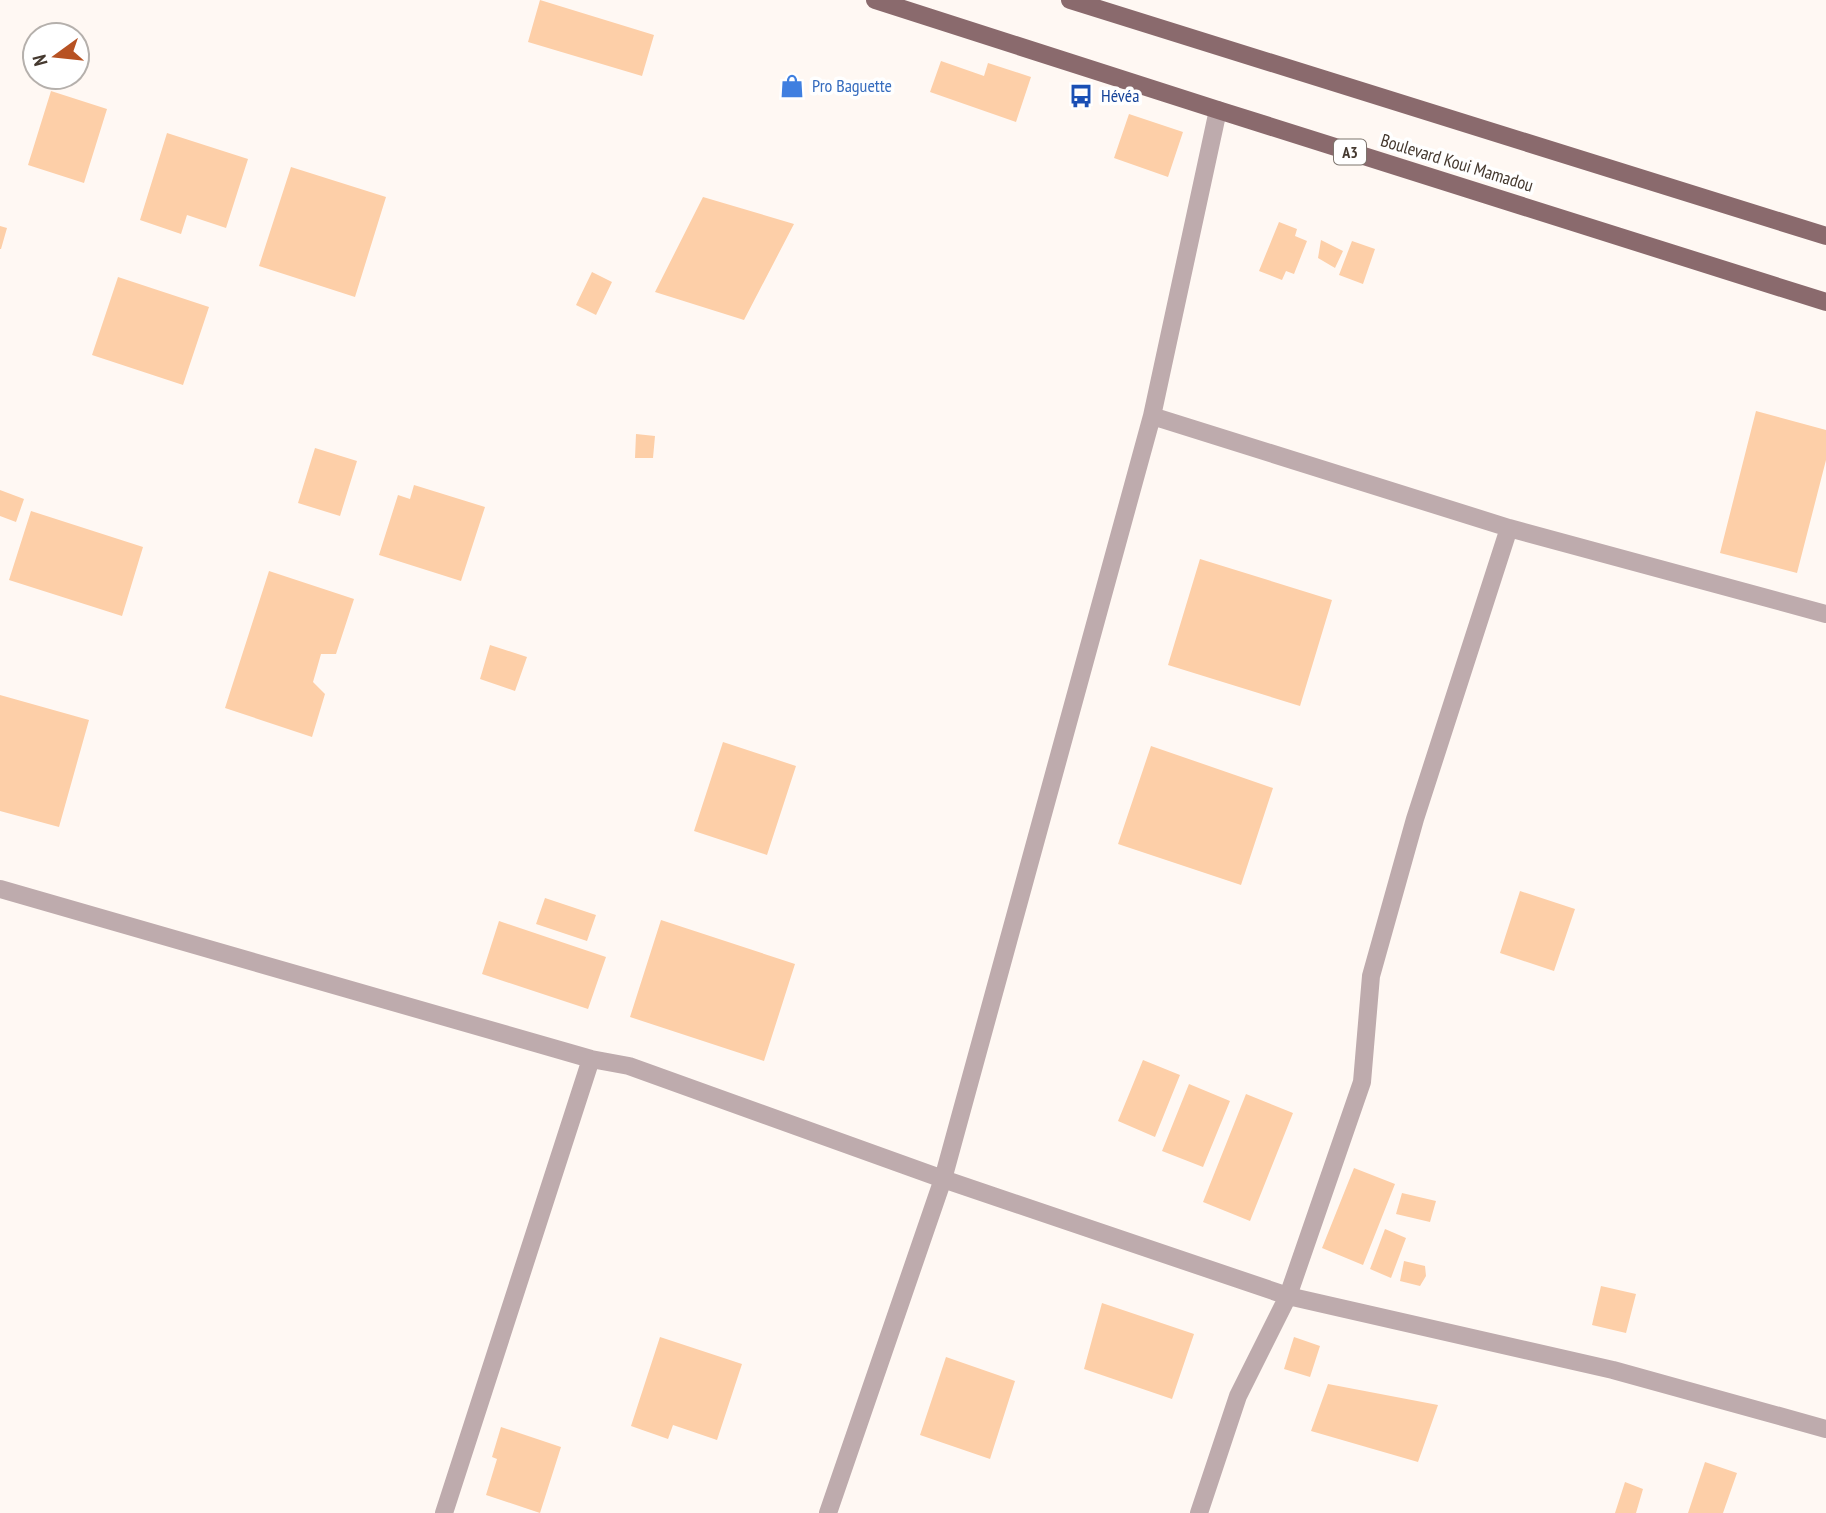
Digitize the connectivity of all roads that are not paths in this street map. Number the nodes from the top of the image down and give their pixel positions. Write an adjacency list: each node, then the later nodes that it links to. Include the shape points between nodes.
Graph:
1 (875, 0): 3 (main road, Boulevard Koui Mamadou / A3)
2 (1070, 0): 4 (main road)
3 (1218, 110): 5 (main road, Boulevard Koui Mamadou / A3); 6 (street)
4 (1826, 236)
5 (1826, 302)
6 (1152, 416): 7 (street); 11 (street)
7 (1509, 528): 8 (street); 12 (street, via 1415,819 1371,976 1362,1082)
8 (1826, 614)
9 (0, 889): 10 (street)
10 (591, 1059): 11 (street, via 629,1066); 14 (street)
11 (943, 1179): 12 (street); 15 (street)
12 (1288, 1296): 13 (street, via 1613,1370); 16 (street, via 1238,1396)
13 (1826, 1429)
14 (444, 1513)
15 (828, 1513)
16 (1199, 1513)

